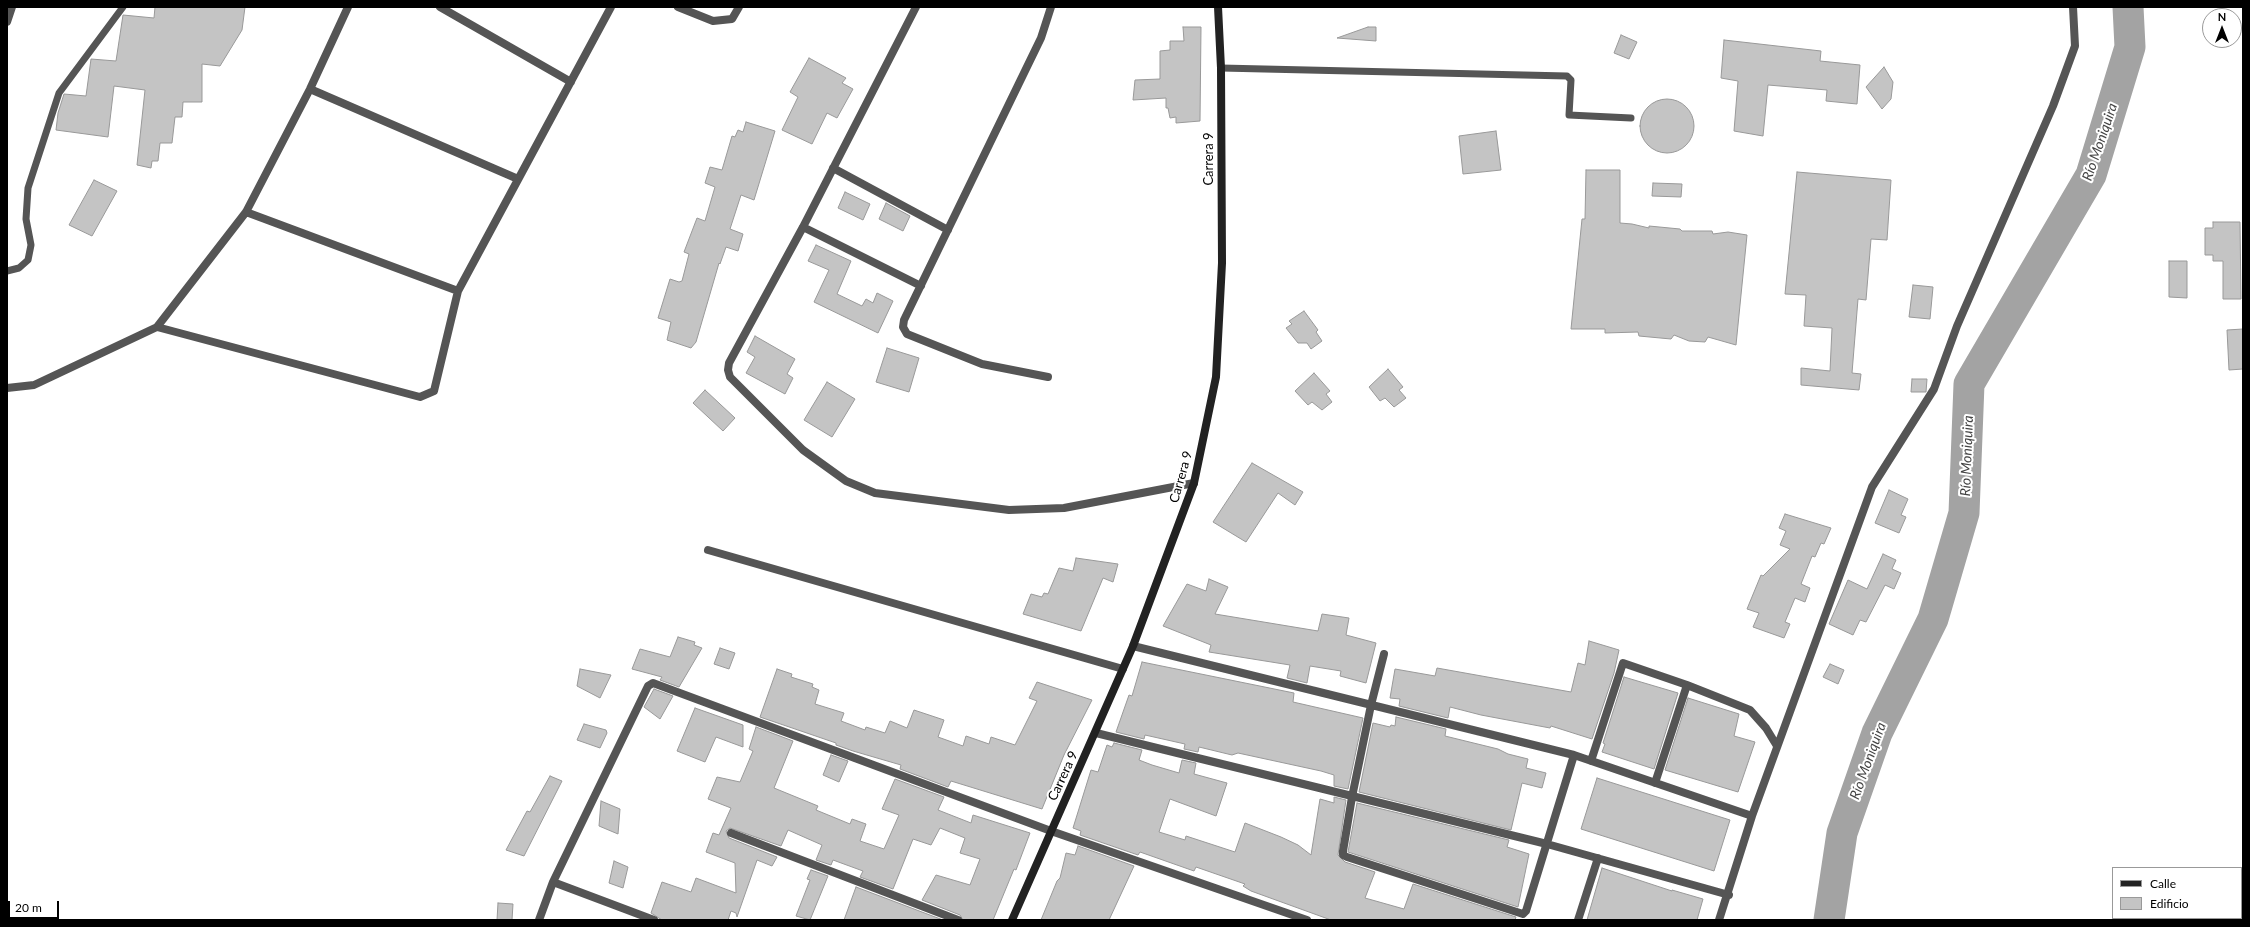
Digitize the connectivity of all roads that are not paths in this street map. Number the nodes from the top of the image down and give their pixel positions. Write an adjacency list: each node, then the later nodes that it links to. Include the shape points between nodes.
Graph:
1 (12, 7): 12 (street)
2 (123, 7): 22 (lane, via 59,93 28,188 26,219 31,245 28,260 18,268)
3 (348, 7): 15 (street)
4 (440, 7): 14 (street)
5 (611, 7): 14 (street)
6 (678, 7): 7 (street, via 713,21 732,18)
7 (739, 7)
8 (916, 7): 17 (street)
9 (1051, 7): 21 (street, via 1041,38)
10 (1218, 7): 13 (main road, Carrera 9)
11 (2073, 7): 36 (street, via 2075,46 2054,106 1957,326 1934,389 1872,487)
12 (7, 22)
13 (1221, 68): 16 (lane, via 1567,76 1571,80 1569,115); 28 (main road, Carrera 9, via 1222,263 1216,378)
14 (571, 82): 18 (street)
15 (310, 89): 18 (street); 19 (street)
16 (1631, 118)
17 (833, 168): 20 (street); 21 (street)
18 (518, 179): 24 (street)
19 (246, 212): 24 (street); 25 (street)
20 (802, 227): 23 (street); 28 (street, via 729,362 728,370 730,377 803,450 846,481 876,493 1009,510 1064,508)
21 (948, 230): 23 (street)
22 (7, 271)
23 (921, 286): 26 (street, via 904,320 903,327 907,334 982,364)
24 (458, 290): 25 (street, via 434,391 420,397)
25 (157, 327): 27 (street, via 34,385)
26 (1048, 378)
27 (7, 388)
28 (1194, 483): 30 (main road, Carrera 9)
29 (708, 550): 32 (street)
30 (1133, 646): 32 (main road, Carrera 9); 34 (street)
31 (1384, 654): 34 (street)
32 (1123, 669): 35 (main road, Carrera 9)
33 (1687, 684): 36 (street, via 1750,710); 38 (street, via 1623,663); 39 (street)
34 (1371, 705): 37 (street); 40 (street)
35 (1096, 733): 40 (street); 42 (main road, Carrera 9)
36 (1778, 746): 41 (street)
37 (1574, 755): 38 (street); 44 (street)
38 (1591, 761): 39 (street)
39 (1655, 783): 41 (street)
40 (1352, 797): 44 (street); 44 (street, via 1343,855 1518,914 1526,911)
41 (1752, 816): 47 (street)
42 (1051, 831): 46 (street, via 650,684); 51 (main road, Carrera 9); 52 (street)
43 (731, 833): 50 (street)
44 (1547, 844): 45 (street)
45 (1598, 858): 47 (street); 53 (street)
46 (553, 882): 48 (street); 49 (street)
47 (1728, 895): 54 (street)
48 (539, 920)
49 (654, 920)
50 (958, 920)
51 (1012, 920)
52 (1307, 920)
53 (1578, 920)
54 (1719, 920)

